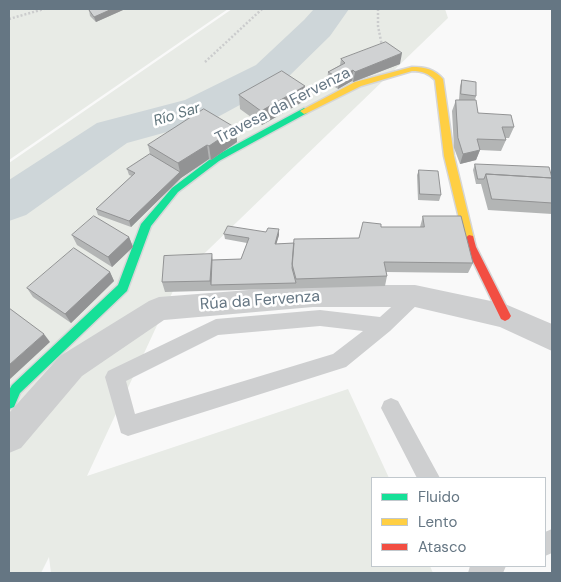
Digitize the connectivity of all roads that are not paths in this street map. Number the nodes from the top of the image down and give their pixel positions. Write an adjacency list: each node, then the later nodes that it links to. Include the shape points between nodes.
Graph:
1 (415, 296): 2 (street, Rúa da Fervenza); 3 (lane); 7 (street, Rúa da Fervenza, via 313,296 159,309 72,366)
2 (505, 316): 4 (street, Rúa da Fervenza); 5 (street, Travesa da Fervenza, via 471,247 449,156 439,79 422,69 412,69 358,84 283,120 216,159 175,190 146,224 123,288 16,389)
3 (384, 325): 3 (lane, via 339,361 128,426 115,377 216,327 320,318)
4 (552, 338)
5 (9, 403)
6 (391, 408): 8 (lane)
7 (9, 437)
8 (428, 477)

